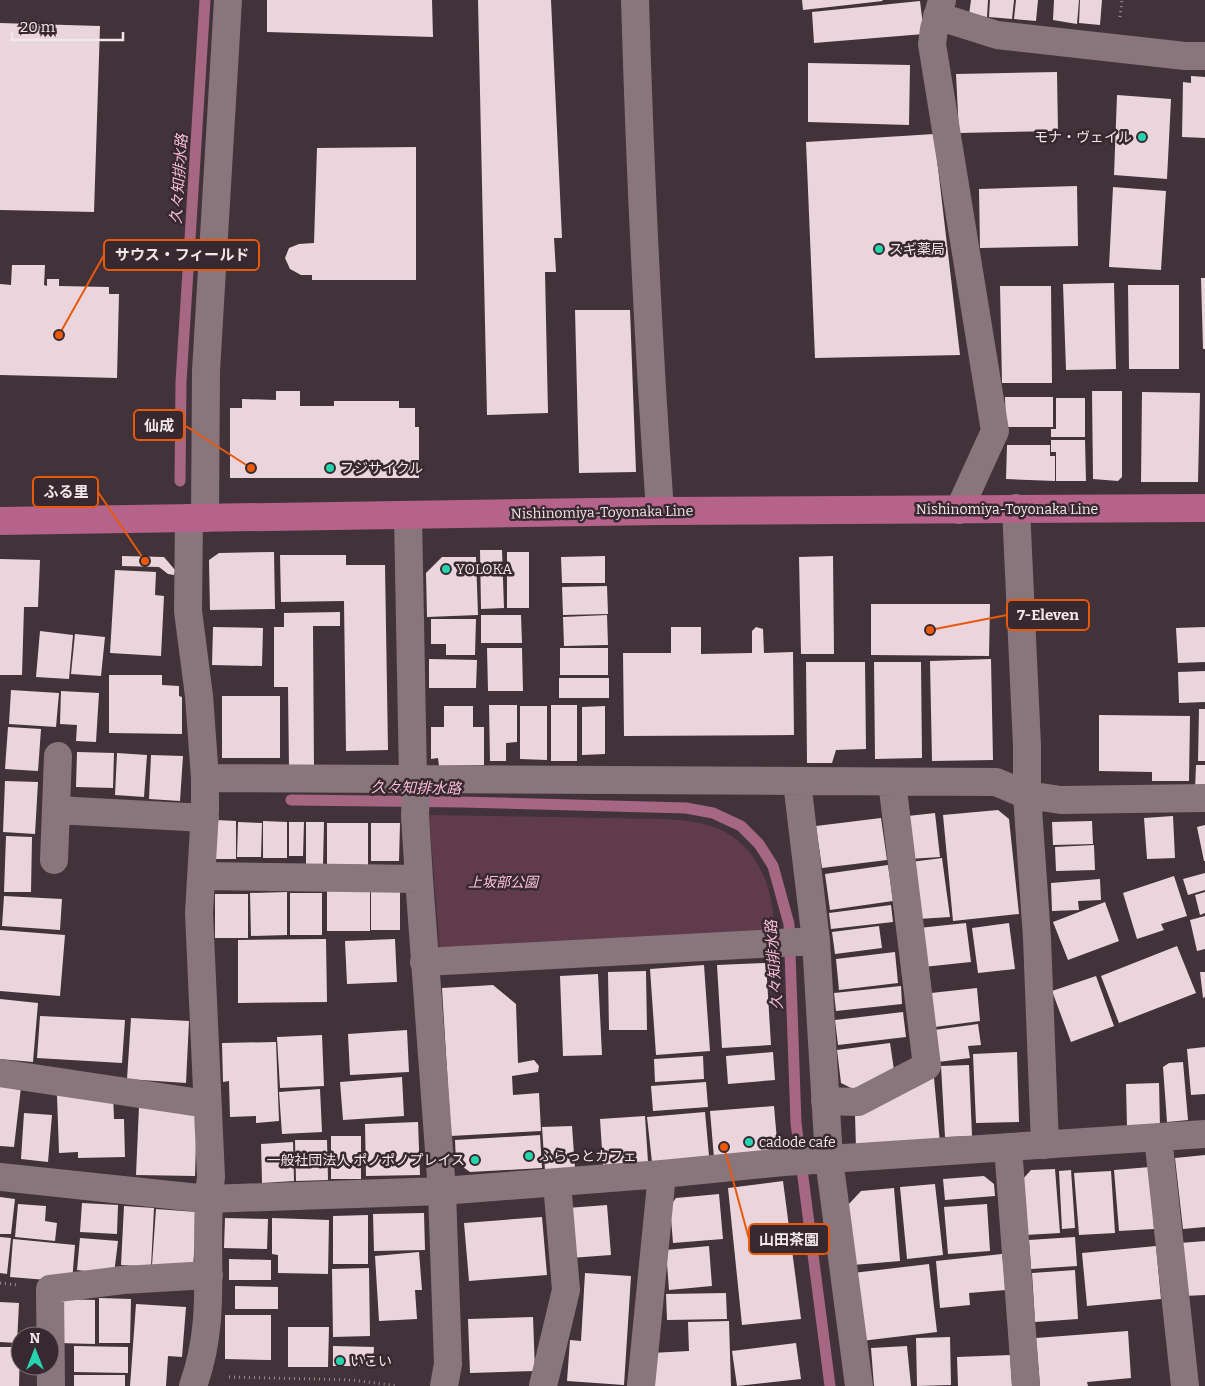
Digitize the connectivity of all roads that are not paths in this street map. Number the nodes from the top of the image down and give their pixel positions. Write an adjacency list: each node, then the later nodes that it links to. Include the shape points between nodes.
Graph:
1 (228, 0): 10 (street)
2 (635, 0): 8 (street, via 638,119)
3 (940, 8): 4 (street, via 997,35); 7 (street, via 932,44 995,430)
4 (1205, 56)
5 (1016, 508): 6 (main road, Nishinomiya-Toyonaka Line); 7 (main road, Nishinomiya-Toyonaka Line); 17 (street)
6 (1205, 508)
7 (959, 510): 8 (main road, Nishinomiya-Toyonaka Line)
8 (660, 511): 9 (main road, Nishinomiya-Toyonaka Line)
9 (408, 516): 10 (main road, Nishinomiya-Toyonaka Line); 16 (street)
10 (197, 518): 11 (main road, Nishinomiya-Toyonaka Line); 13 (street, via 188,611)
11 (0, 521)
12 (58, 756): 19 (street)
13 (205, 773): 16 (street); 20 (street)
14 (796, 782): 15 (street); 16 (street); 24 (street)
15 (892, 782): 17 (street, via 996,782); 27 (street, via 927,1066 858,1102)
16 (414, 784): 23 (street)
17 (1027, 795): 18 (street, via 1062,800); 31 (street, via 1037,938)
18 (1205, 798)
19 (56, 810): 20 (street); 21 (street)
20 (205, 814): 22 (street)
21 (54, 860)
22 (202, 876): 23 (street); 28 (street, via 199,913)
23 (419, 879): 25 (street)
24 (809, 941): 25 (street); 27 (street)
25 (424, 962): 37 (street)
26 (0, 1074): 28 (street)
27 (825, 1101): 33 (street)
28 (208, 1104): 38 (street)
29 (1205, 1134): 30 (street)
30 (1158, 1137): 31 (street); 47 (street)
31 (1045, 1145): 32 (street)
32 (1008, 1147): 33 (street); 46 (street)
33 (822, 1159): 34 (street); 45 (street)
34 (662, 1174): 36 (street); 44 (street)
35 (0, 1177): 38 (street)
36 (557, 1182): 37 (street); 43 (street, via 566,1290)
37 (442, 1191): 38 (street); 42 (street, via 448,1364)
38 (208, 1199): 39 (street)
39 (209, 1275): 40 (street, via 204,1346); 41 (street, via 123,1280 50,1289)
40 (194, 1381)
41 (51, 1386)
42 (444, 1386)
43 (543, 1386)
44 (641, 1386)
45 (859, 1386)
46 (1026, 1386)
47 (1185, 1386)

